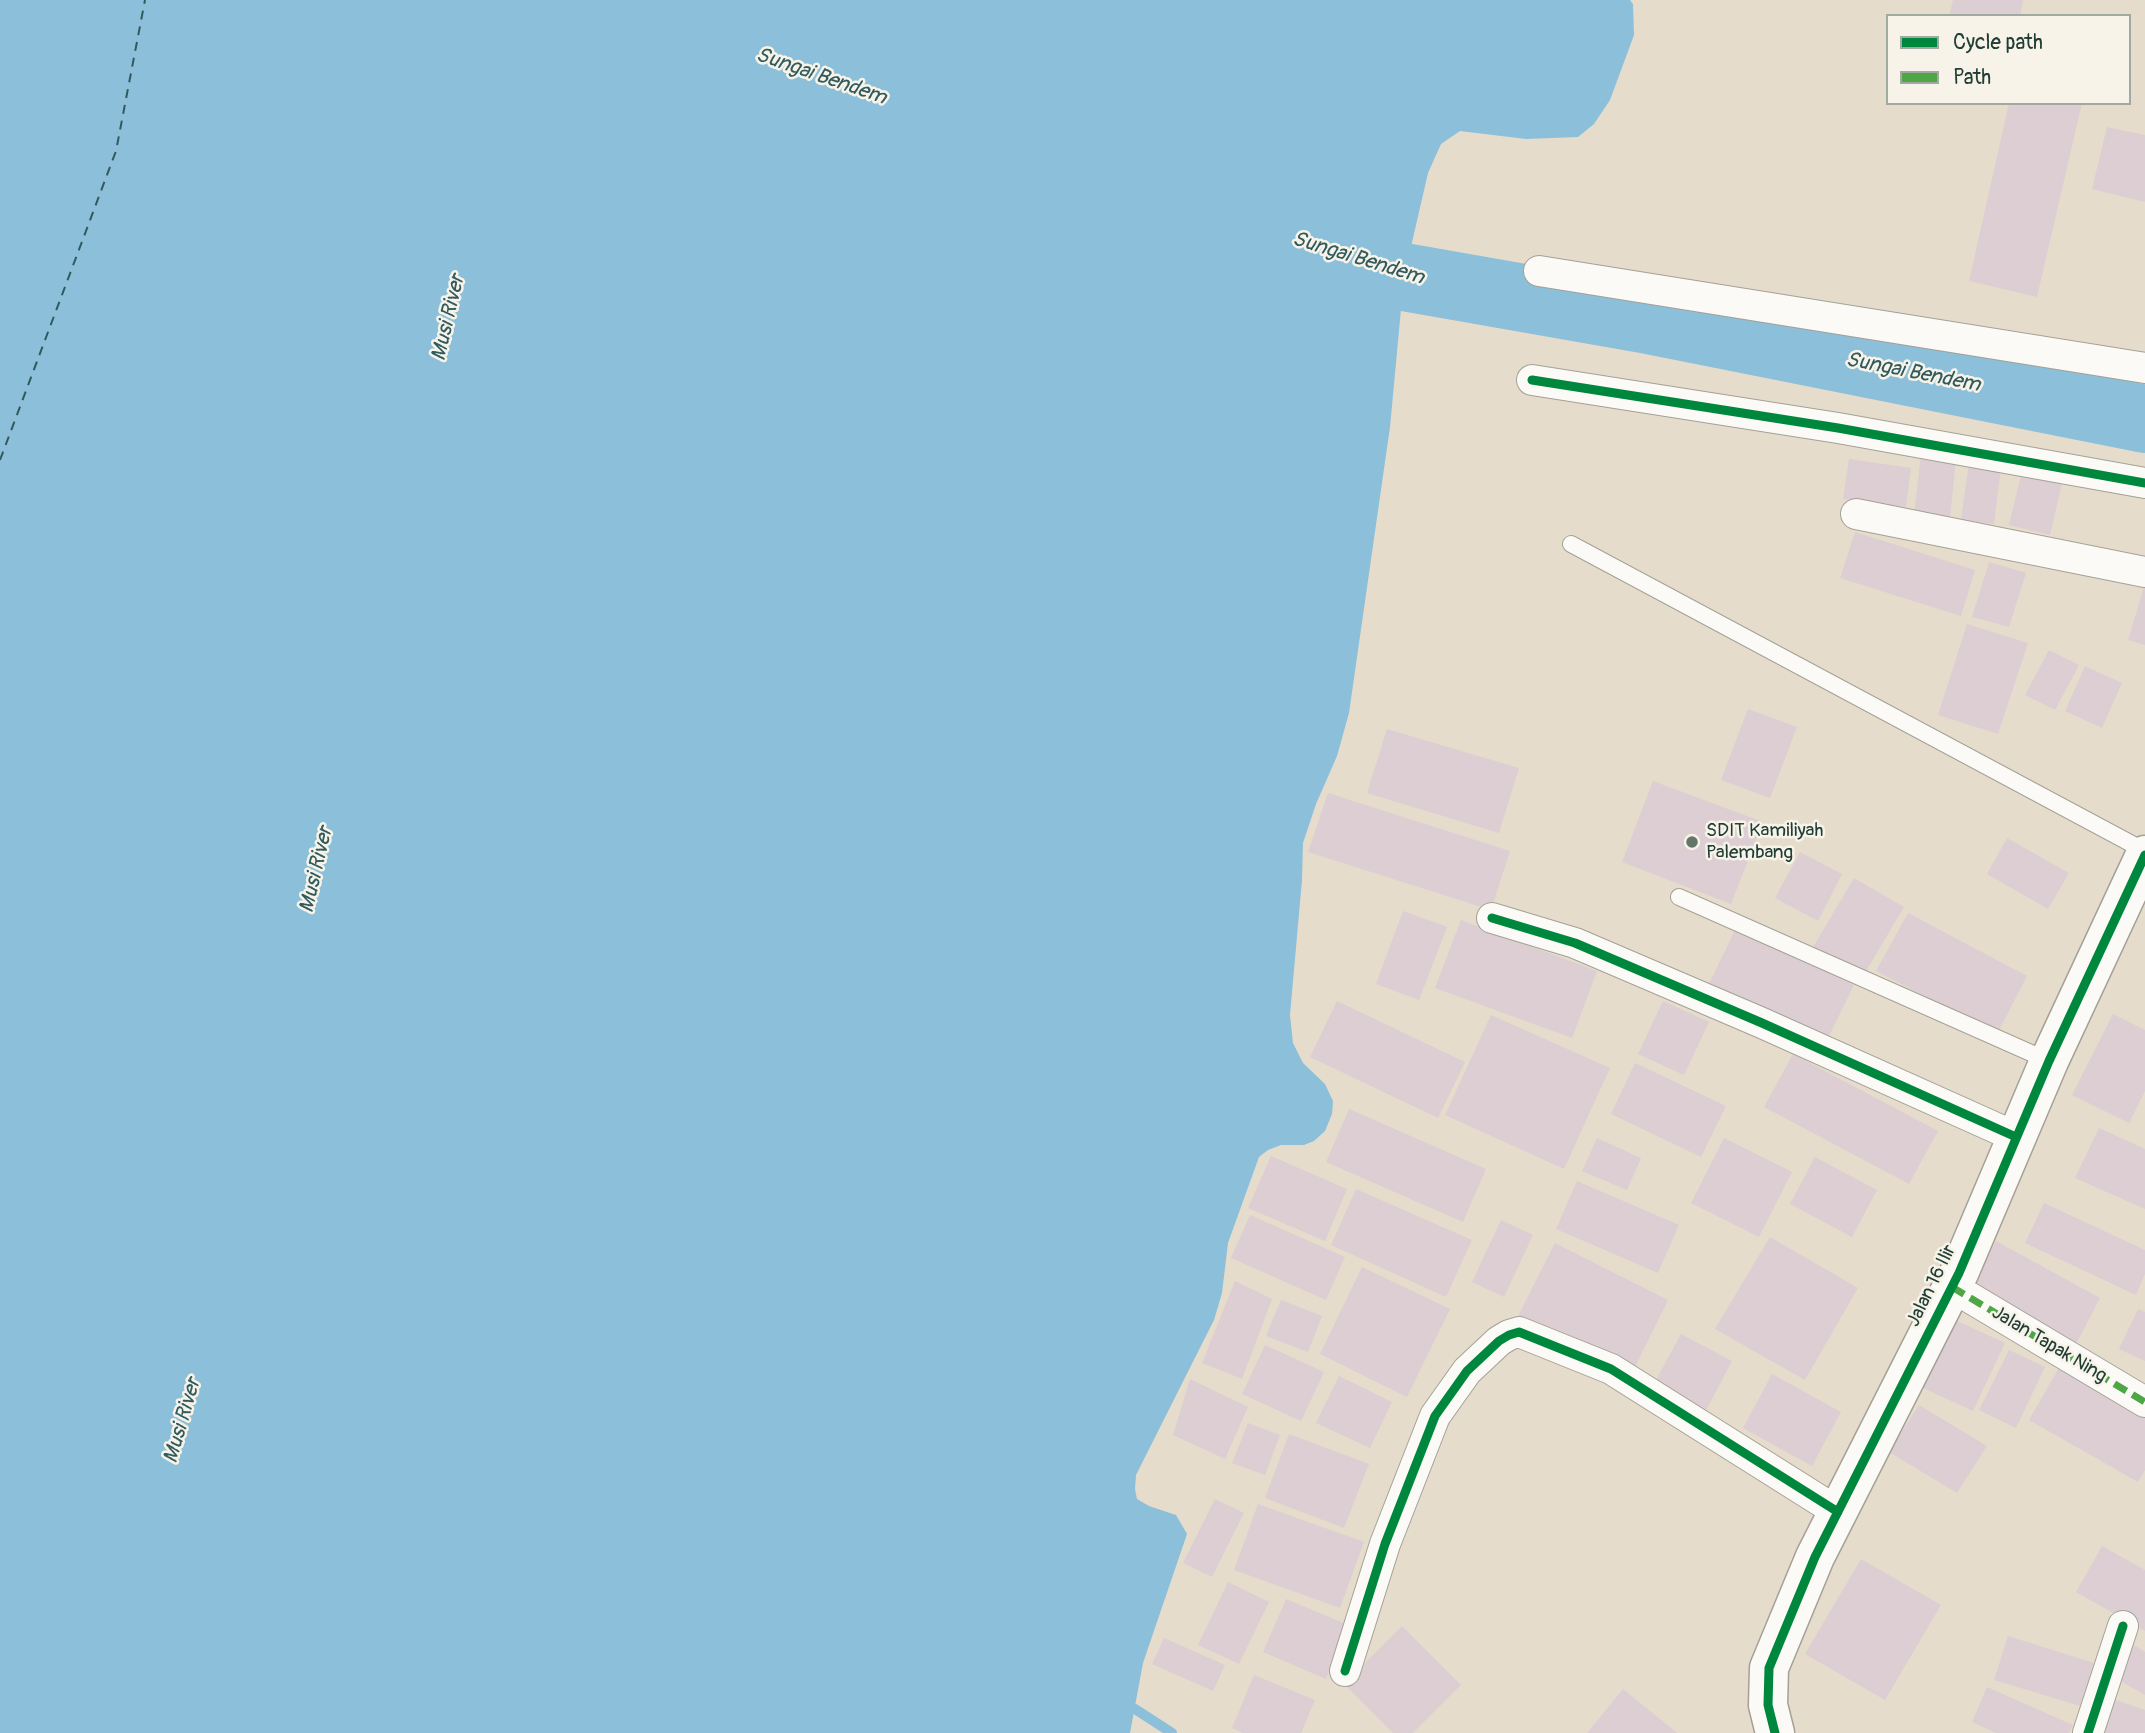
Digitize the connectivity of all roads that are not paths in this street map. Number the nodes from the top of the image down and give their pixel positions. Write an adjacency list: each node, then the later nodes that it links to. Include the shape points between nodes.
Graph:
1 (1539, 271): 2 (street)
2 (2145, 368)
3 (1532, 380): 4 (street)
4 (2145, 483)
5 (1856, 514): 7 (street)
6 (1571, 544): 8 (lane)
7 (2145, 572)
8 (2145, 853): 11 (street, Jalan 16 Ilir)
9 (1679, 897): 11 (lane)
10 (1492, 918): 12 (street, via 1575,943)
11 (2049, 1061): 12 (street, Jalan 16 Ilir)
12 (2016, 1137): 13 (street, Jalan 16 Ilir)
13 (1952, 1287): 14 (street, Jalan Tapak Ning); 15 (street, Jalan 16 Ilir)
14 (2145, 1402)
15 (1838, 1512): 17 (street, via 1611,1369 1519,1332 1509,1335 1467,1371 1435,1416 1385,1544); 18 (street, Jalan 16 Ilir, via 1769,1668 1768,1704)
16 (2123, 1626): 19 (street)
17 (1345, 1671)
18 (1775, 1733)
19 (2088, 1733)

